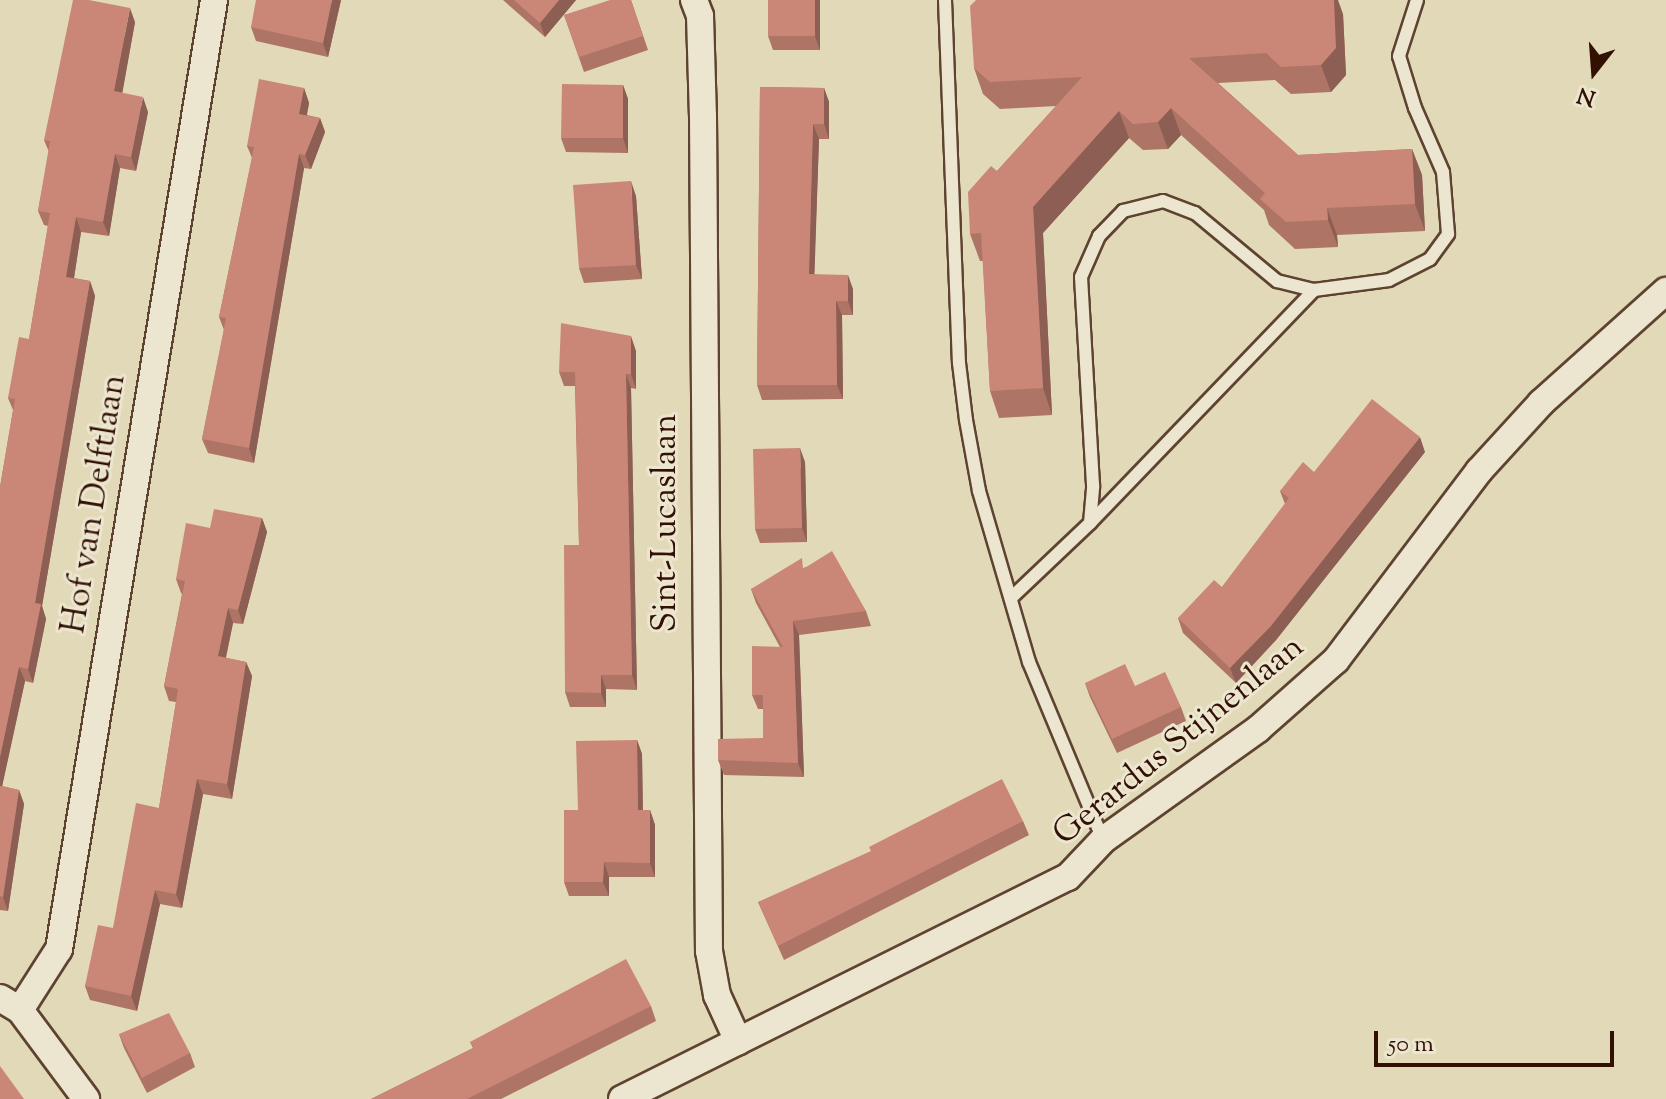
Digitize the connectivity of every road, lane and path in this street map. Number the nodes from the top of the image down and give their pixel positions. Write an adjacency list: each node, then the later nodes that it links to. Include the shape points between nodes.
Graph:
1 (214, 0): 10 (street, Hof van Delftlaan, via 59,949)
2 (694, 0): 11 (street, Sint-Lucaslaan, via 700,16 703,116 709,951 717,995)
3 (945, 0): 8 (lane, via 959,363 979,491)
4 (1417, 0): 5 (lane, via 1399,56 1443,172 1448,234 1430,259 1389,280)
5 (1314, 290): 7 (lane); 7 (lane, via 1277,281 1195,213 1163,201 1123,211 1099,236 1081,277 1093,485)
6 (1666, 291): 9 (street, Gerardus Stijnenlaan, via 1541,403 1479,471 1336,660 1258,729)
7 (1090, 523): 8 (lane)
8 (1011, 598): 9 (lane, via 1029,662)
9 (1103, 840): 11 (street, Gerardus Stijnenlaan, via 1068,877)
10 (10, 1004): 12 (street)
11 (738, 1041): 13 (street, Gerardus Stijnenlaan)
12 (86, 1099)
13 (622, 1099)

